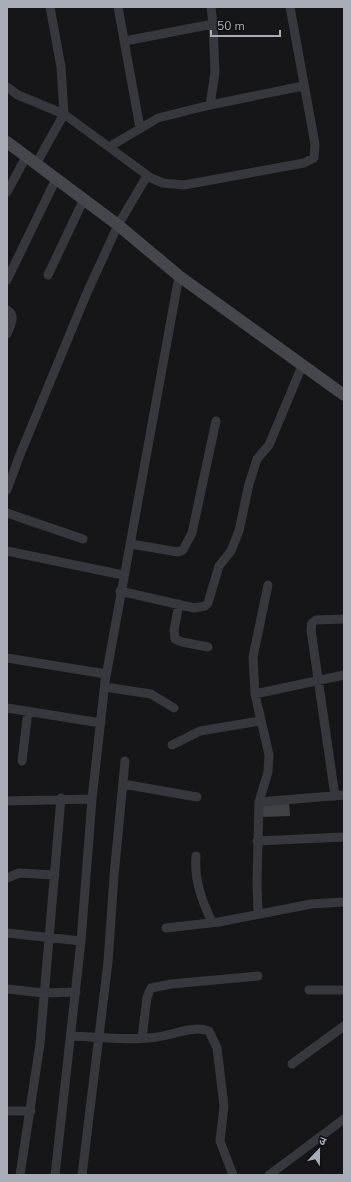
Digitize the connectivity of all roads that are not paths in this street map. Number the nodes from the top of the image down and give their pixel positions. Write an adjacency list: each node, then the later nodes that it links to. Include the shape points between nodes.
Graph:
1 (50, 7): 10 (street, via 61,67)
2 (118, 7): 6 (street)
3 (211, 7): 5 (street)
4 (290, 7): 7 (street)
5 (213, 24): 6 (street); 9 (street, via 216,66)
6 (125, 41): 11 (street)
7 (303, 86): 9 (street); 16 (street, via 316,144 316,153 311,160 184,185 163,182)
8 (7, 87): 10 (street, via 18,95)
9 (210, 105): 11 (street, via 158,118)
10 (64, 114): 13 (street); 15 (street)
11 (140, 128): 13 (street)
12 (7, 142): 14 (main road)
13 (109, 147): 16 (street)
14 (26, 157): 15 (main road); 18 (street)
15 (36, 164): 17 (main road)
16 (147, 176): 20 (street)
17 (56, 179): 19 (main road); 23 (street)
18 (7, 192)
19 (84, 199): 20 (main road); 21 (street)
20 (118, 226): 22 (main road); 29 (street, via 86,296)
21 (48, 275)
22 (179, 276): 26 (main road); 32 (street)
23 (7, 280)
24 (7, 310): 25 (street, via 13,317)
25 (7, 334)
26 (302, 366): 27 (main road); 37 (street, via 269,445 258,459 249,484 239,531 231,551 219,566 210,598 205,606 199,608)
27 (344, 396)
28 (216, 421): 32 (street, via 192,533 183,550 178,552)
29 (7, 490)
30 (7, 513): 31 (street)
31 (83, 539)
32 (130, 544): 34 (street)
33 (7, 551): 34 (street)
34 (123, 575): 36 (street)
35 (268, 585): 45 (street, via 253,657)
36 (120, 591): 37 (street); 41 (street)
37 (179, 604): 39 (street, via 175,638 182,642)
38 (344, 619): 43 (street, via 316,620 312,623)
39 (208, 647)
40 (7, 658): 41 (street)
41 (106, 674): 44 (street)
42 (344, 675): 43 (street)
43 (318, 679): 45 (street); 55 (street)
44 (105, 687): 47 (street, via 151,694); 50 (street)
45 (255, 694): 49 (street)
46 (7, 708): 48 (street)
47 (174, 708)
48 (28, 711): 50 (street); 52 (street)
49 (260, 721): 51 (street, via 200,731); 60 (street, via 268,755 268,772)
50 (101, 723): 58 (street)
51 (172, 745)
52 (22, 761)
53 (125, 761): 54 (street)
54 (123, 784): 56 (street); 81 (street)
55 (340, 795): 60 (street)
56 (198, 797)
57 (61, 798): 58 (street); 59 (street); 64 (street)
58 (92, 799): 72 (street)
59 (7, 801)
60 (259, 802): 62 (street)
61 (344, 837): 62 (street)
62 (257, 841): 67 (street)
63 (196, 856): 68 (street, via 201,895)
64 (55, 875): 65 (street, via 19,873); 71 (street)
65 (7, 878)
66 (344, 902): 67 (street, via 311,904)
67 (258, 914): 68 (street)
68 (212, 922): 69 (street)
69 (166, 928)
70 (7, 933): 71 (street)
71 (50, 939): 72 (street); 78 (street)
72 (81, 941): 77 (street)
73 (258, 976): 82 (street, via 151,988 147,997)
74 (7, 989): 78 (street)
75 (309, 990): 76 (street)
76 (344, 990)
77 (76, 992): 78 (street); 80 (street)
78 (44, 993): 85 (street)
79 (344, 1026): 83 (street)
80 (71, 1036): 81 (street); 88 (street)
81 (100, 1037): 82 (street); 89 (street)
82 (142, 1038): 90 (street, via 192,1030 209,1031 216,1048 224,1106 220,1141)
83 (292, 1064)
84 (7, 1110): 85 (street)
85 (31, 1111): 87 (street, via 25,1133)
86 (344, 1119): 91 (street)
87 (20, 1175)
88 (55, 1175)
89 (82, 1175)
90 (233, 1175)
91 (269, 1175)

